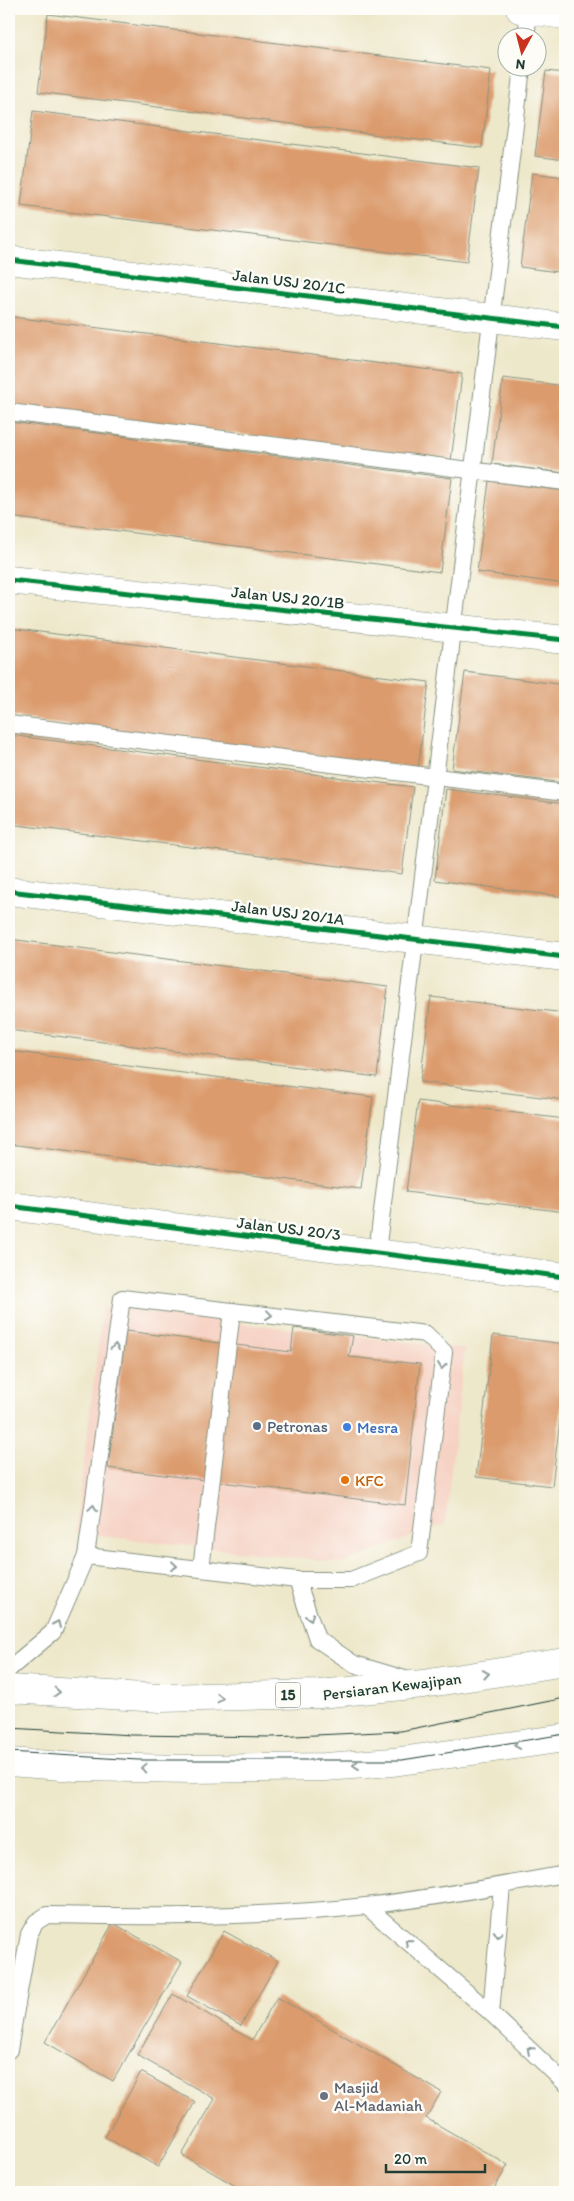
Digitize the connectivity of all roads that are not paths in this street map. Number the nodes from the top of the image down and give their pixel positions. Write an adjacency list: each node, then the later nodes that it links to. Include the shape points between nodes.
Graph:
1 (526, 9): 2 (street); 3 (lane)
2 (565, 15)
3 (526, 28)
4 (521, 78): 6 (lane)
5 (9, 260): 6 (street, Jalan USJ 20/1C)
6 (491, 318): 7 (street, Jalan USJ 20/1C); 9 (lane)
7 (565, 327)
8 (9, 412): 9 (lane)
9 (473, 471): 10 (lane); 12 (lane)
10 (565, 482)
11 (9, 580): 12 (street, Jalan USJ 20/1B)
12 (453, 628): 13 (street, Jalan USJ 20/1B); 15 (lane)
13 (565, 640)
14 (9, 724): 15 (lane)
15 (435, 777): 16 (lane); 18 (lane)
16 (565, 793)
17 (9, 891): 18 (street, Jalan USJ 20/1A)
18 (415, 939): 19 (street, Jalan USJ 20/1A); 21 (lane)
19 (565, 957)
20 (9, 1206): 21 (street, Jalan USJ 20/3)
21 (377, 1252): 22 (street, Jalan USJ 20/3)
22 (565, 1277)
23 (232, 1311): 24 (lane, one-way to 23, via 122,1298); 25 (lane); 26 (lane, one-way to 26, via 426,1334 444,1352 419,1553 351,1580)
24 (86, 1556): 25 (lane, one-way to 25); 28 (lane, one-way to 24, via 53,1632)
25 (201, 1570): 26 (lane)
26 (297, 1580): 29 (lane, one-way to 29, via 317,1639 354,1664)
27 (565, 1662): 29 (street, Persiaran Kewajipan / 15, one-way to 27)
28 (9, 1669)
29 (423, 1684): 30 (street, Persiaran Kewajipan / 15, one-way to 29, via 161,1698 227,1698 319,1694)
30 (9, 1689)
31 (565, 1738): 32 (street, one-way to 32, via 393,1762 325,1767 193,1769)
32 (9, 1762)
33 (565, 1874): 34 (lane)
34 (502, 1886): 35 (lane); 36 (lane, one-way to 36)
35 (366, 1906): 36 (lane, one-way to 35); 37 (lane, via 167,1917 47,1915 36,1922 29,1934)
36 (491, 2013): 38 (lane, one-way to 36)
37 (9, 2050)
38 (565, 2083)

